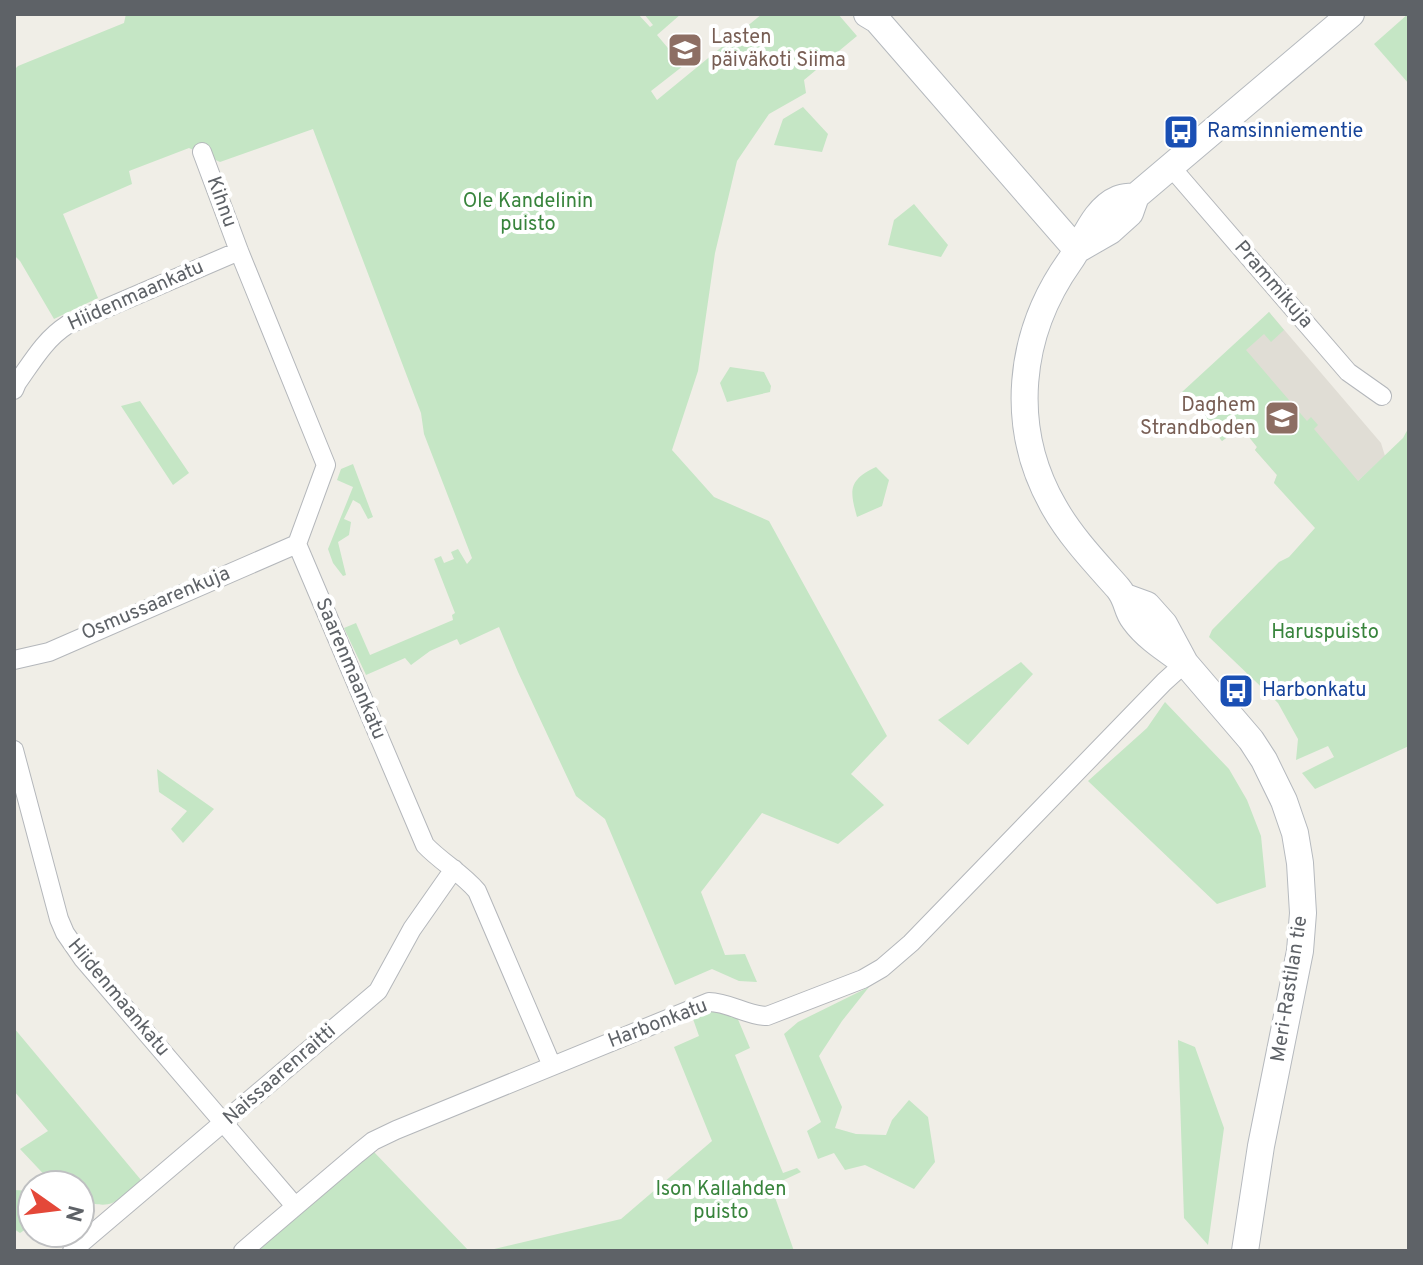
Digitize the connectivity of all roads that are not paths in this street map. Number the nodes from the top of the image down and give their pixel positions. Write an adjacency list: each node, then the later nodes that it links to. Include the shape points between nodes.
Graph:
1 (1351, 14): 4 (street, Meri-Rastilan tie)
2 (873, 16): 5 (street)
3 (202, 152): 6 (street, Kihnu)
4 (1171, 167): 5 (street, Meri-Rastilan tie, via 1136,196 1130,213 1110,231); 8 (street, Prammikuja, via 1348,372)
5 (1077, 250): 11 (street, Meri-Rastilan tie, via 1049,294 1030,346 1024,404 1034,462 1055,509 1082,547 1125,597 1147,605 1164,624)
6 (239, 251): 7 (street, Hiidenmaankatu, via 67,325 45,344); 9 (street, via 326,465)
7 (14, 390)
8 (1382, 396)
9 (297, 544): 10 (street, Osmussaarenkuja, via 49,652); 13 (street, Saarenmaankatu, via 425,845)
10 (14, 660)
11 (1185, 663): 14 (street, Harbonkatu, via 882,968 767,1016 709,1002); 19 (street, Meri-Rastilan tie, via 1264,760 1284,801 1300,863 1300,951)
12 (14, 750): 15 (street, Hiidenmaankatu, via 65,933)
13 (454, 869): 14 (street, Saarenmaankatu, via 477,891); 15 (street, Naissaarenraitti, via 378,991)
14 (552, 1066): 16 (street, Harbonkatu, via 373,1141)
15 (224, 1124): 16 (street, Hiidenmaankatu); 17 (street, Naissaarenraitti)
16 (295, 1206): 18 (street, Harbonkatu)
17 (72, 1251)
18 (243, 1251)
19 (1245, 1251)

